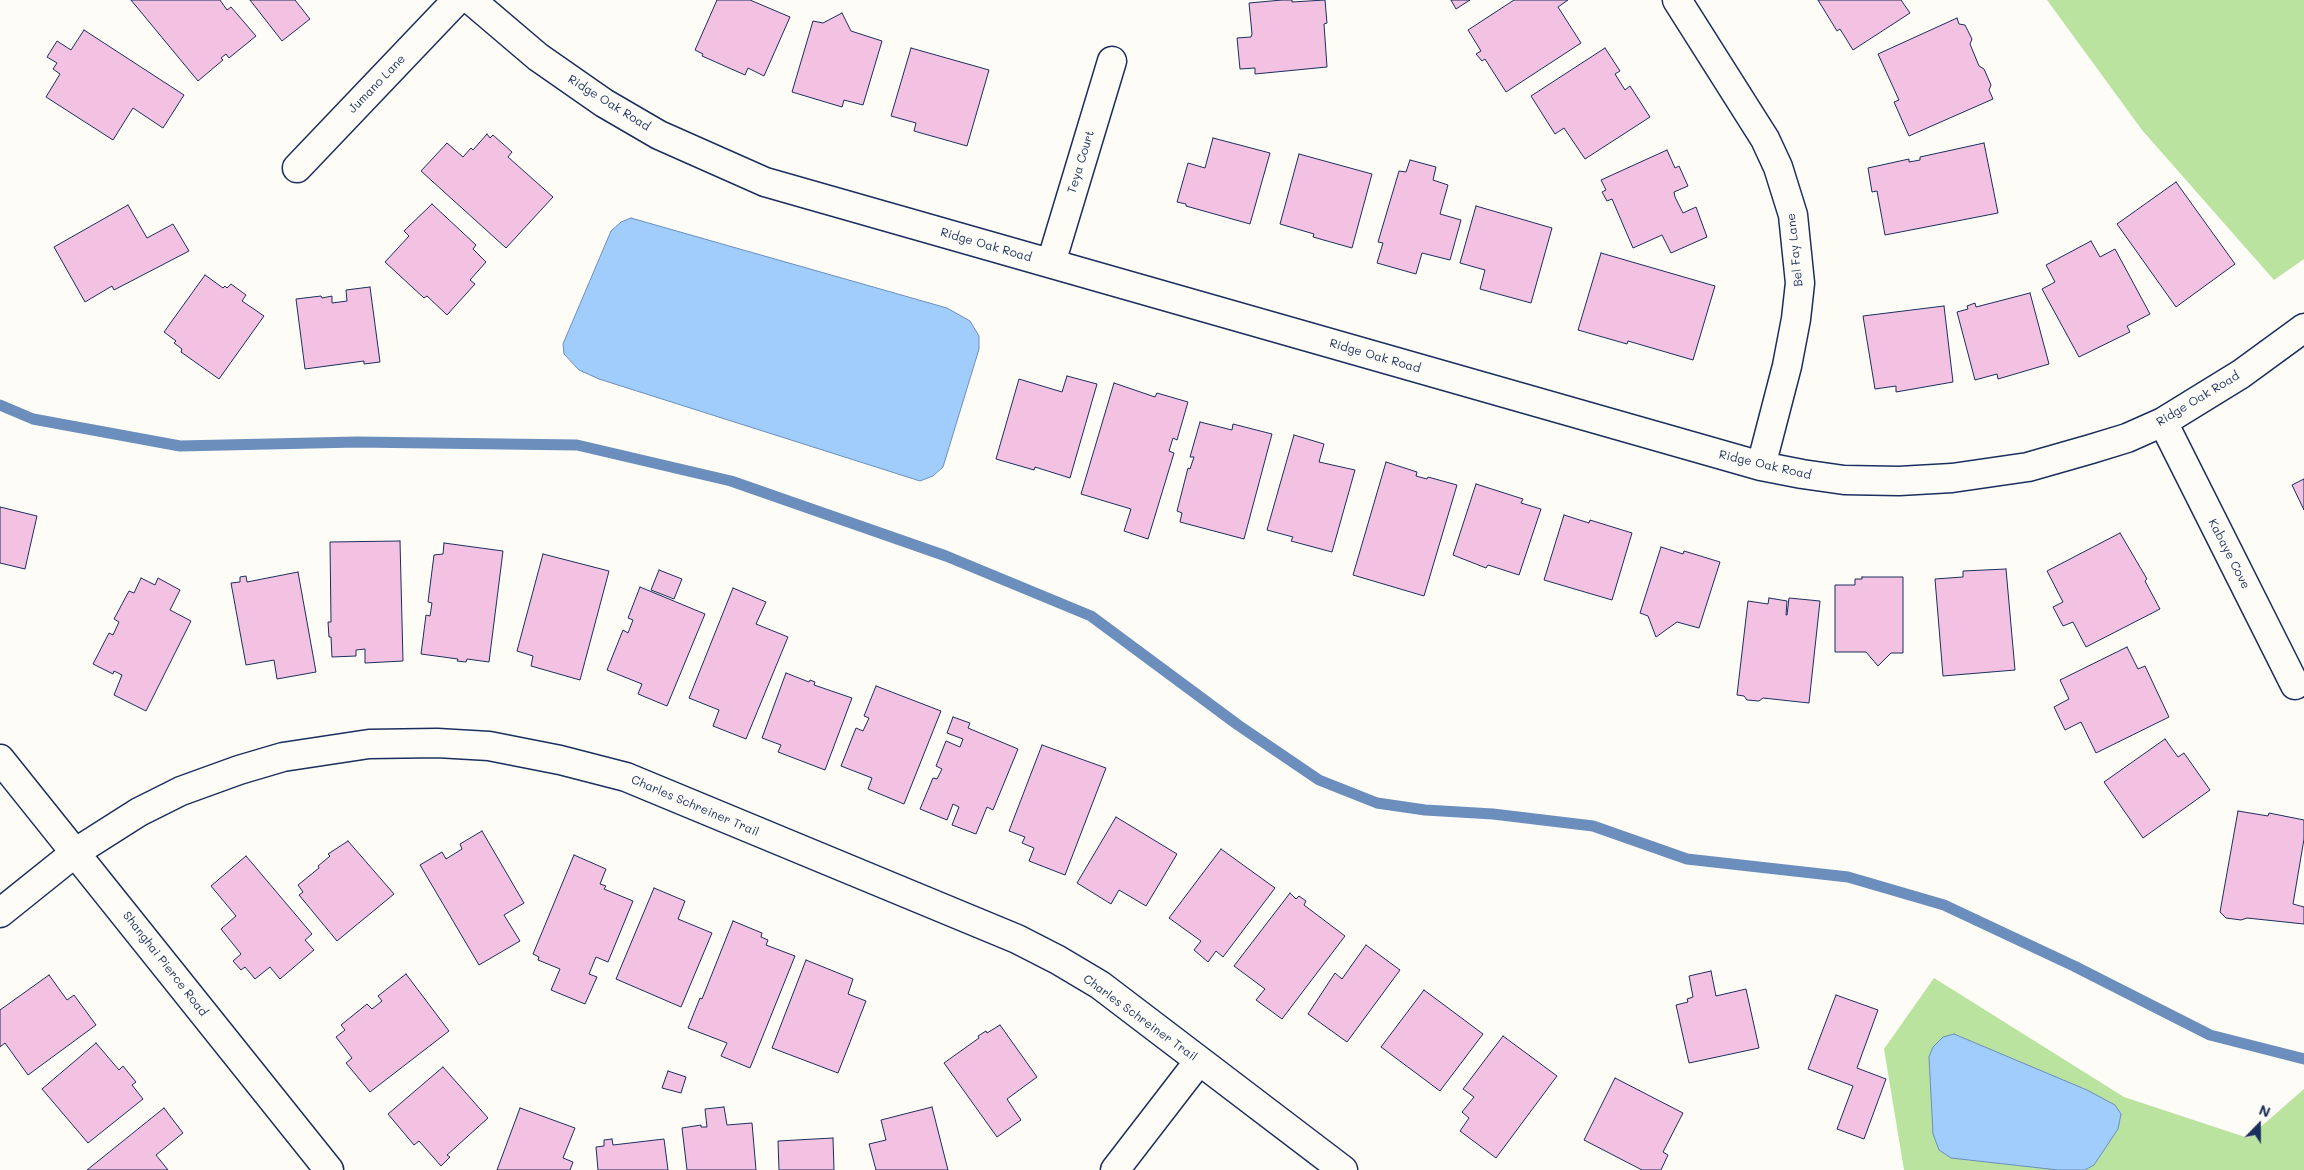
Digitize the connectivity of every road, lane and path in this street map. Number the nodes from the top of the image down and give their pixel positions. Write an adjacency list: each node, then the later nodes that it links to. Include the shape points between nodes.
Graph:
1 (457, 0): 5 (street, Jumano Lane)
2 (470, 0): 6 (street, Ridge Oak Road, via 538,57 604,103 703,156 765,182)
3 (1677, 0): 9 (street, Bel Fay Lane, via 1765,140 1778,167 1793,214 1800,284 1796,319)
4 (1112, 61): 6 (street, Teya Court)
5 (296, 168)
6 (1051, 263): 9 (street, Ridge Oak Road)
7 (2304, 328): 8 (street, Ridge Oak Road, via 2241,374)
8 (2163, 422): 9 (street, Ridge Oak Road, via 2128,438 2028,467 1952,478 1844,480); 10 (street, Kabaye Cove)
9 (1761, 466)
10 (2295, 685)
11 (0, 759): 12 (street, Shanghai Pierce Road)
12 (76, 852): 13 (street, Charles Schreiner Trail); 14 (street, Charles Schreiner Trail, via 139,812 181,791 283,757 369,744 489,746 560,760 626,778 1017,939 1100,985); 15 (street, Shanghai Pierce Road)
13 (0, 913)
14 (1200, 1061): 16 (street); 17 (street, Charles Schreiner Trail)
15 (329, 1170)
16 (1115, 1170)
17 (1343, 1170)

